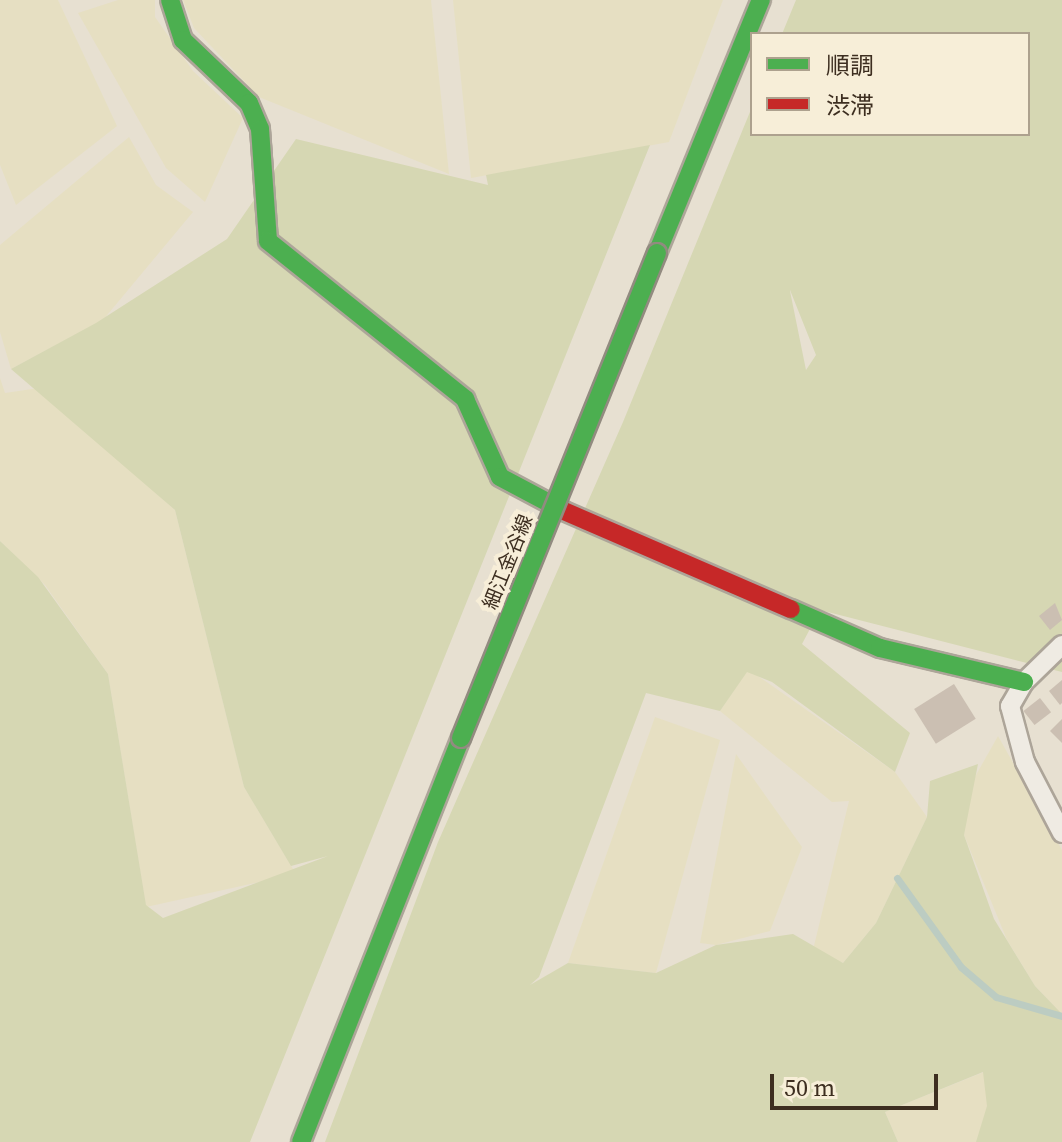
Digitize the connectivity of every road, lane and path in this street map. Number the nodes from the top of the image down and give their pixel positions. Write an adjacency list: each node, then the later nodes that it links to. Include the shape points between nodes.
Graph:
1 (170, 0): 4 (main road, via 183,40 249,103 260,129 268,241 465,399 500,477 519,492 880,648)
2 (760, 1): 6 (main road, 細江金谷線, bridge)
3 (1062, 645): 4 (street)
4 (1024, 682): 5 (street, via 1010,706 1014,732)
5 (1062, 833)
6 (301, 1142)

